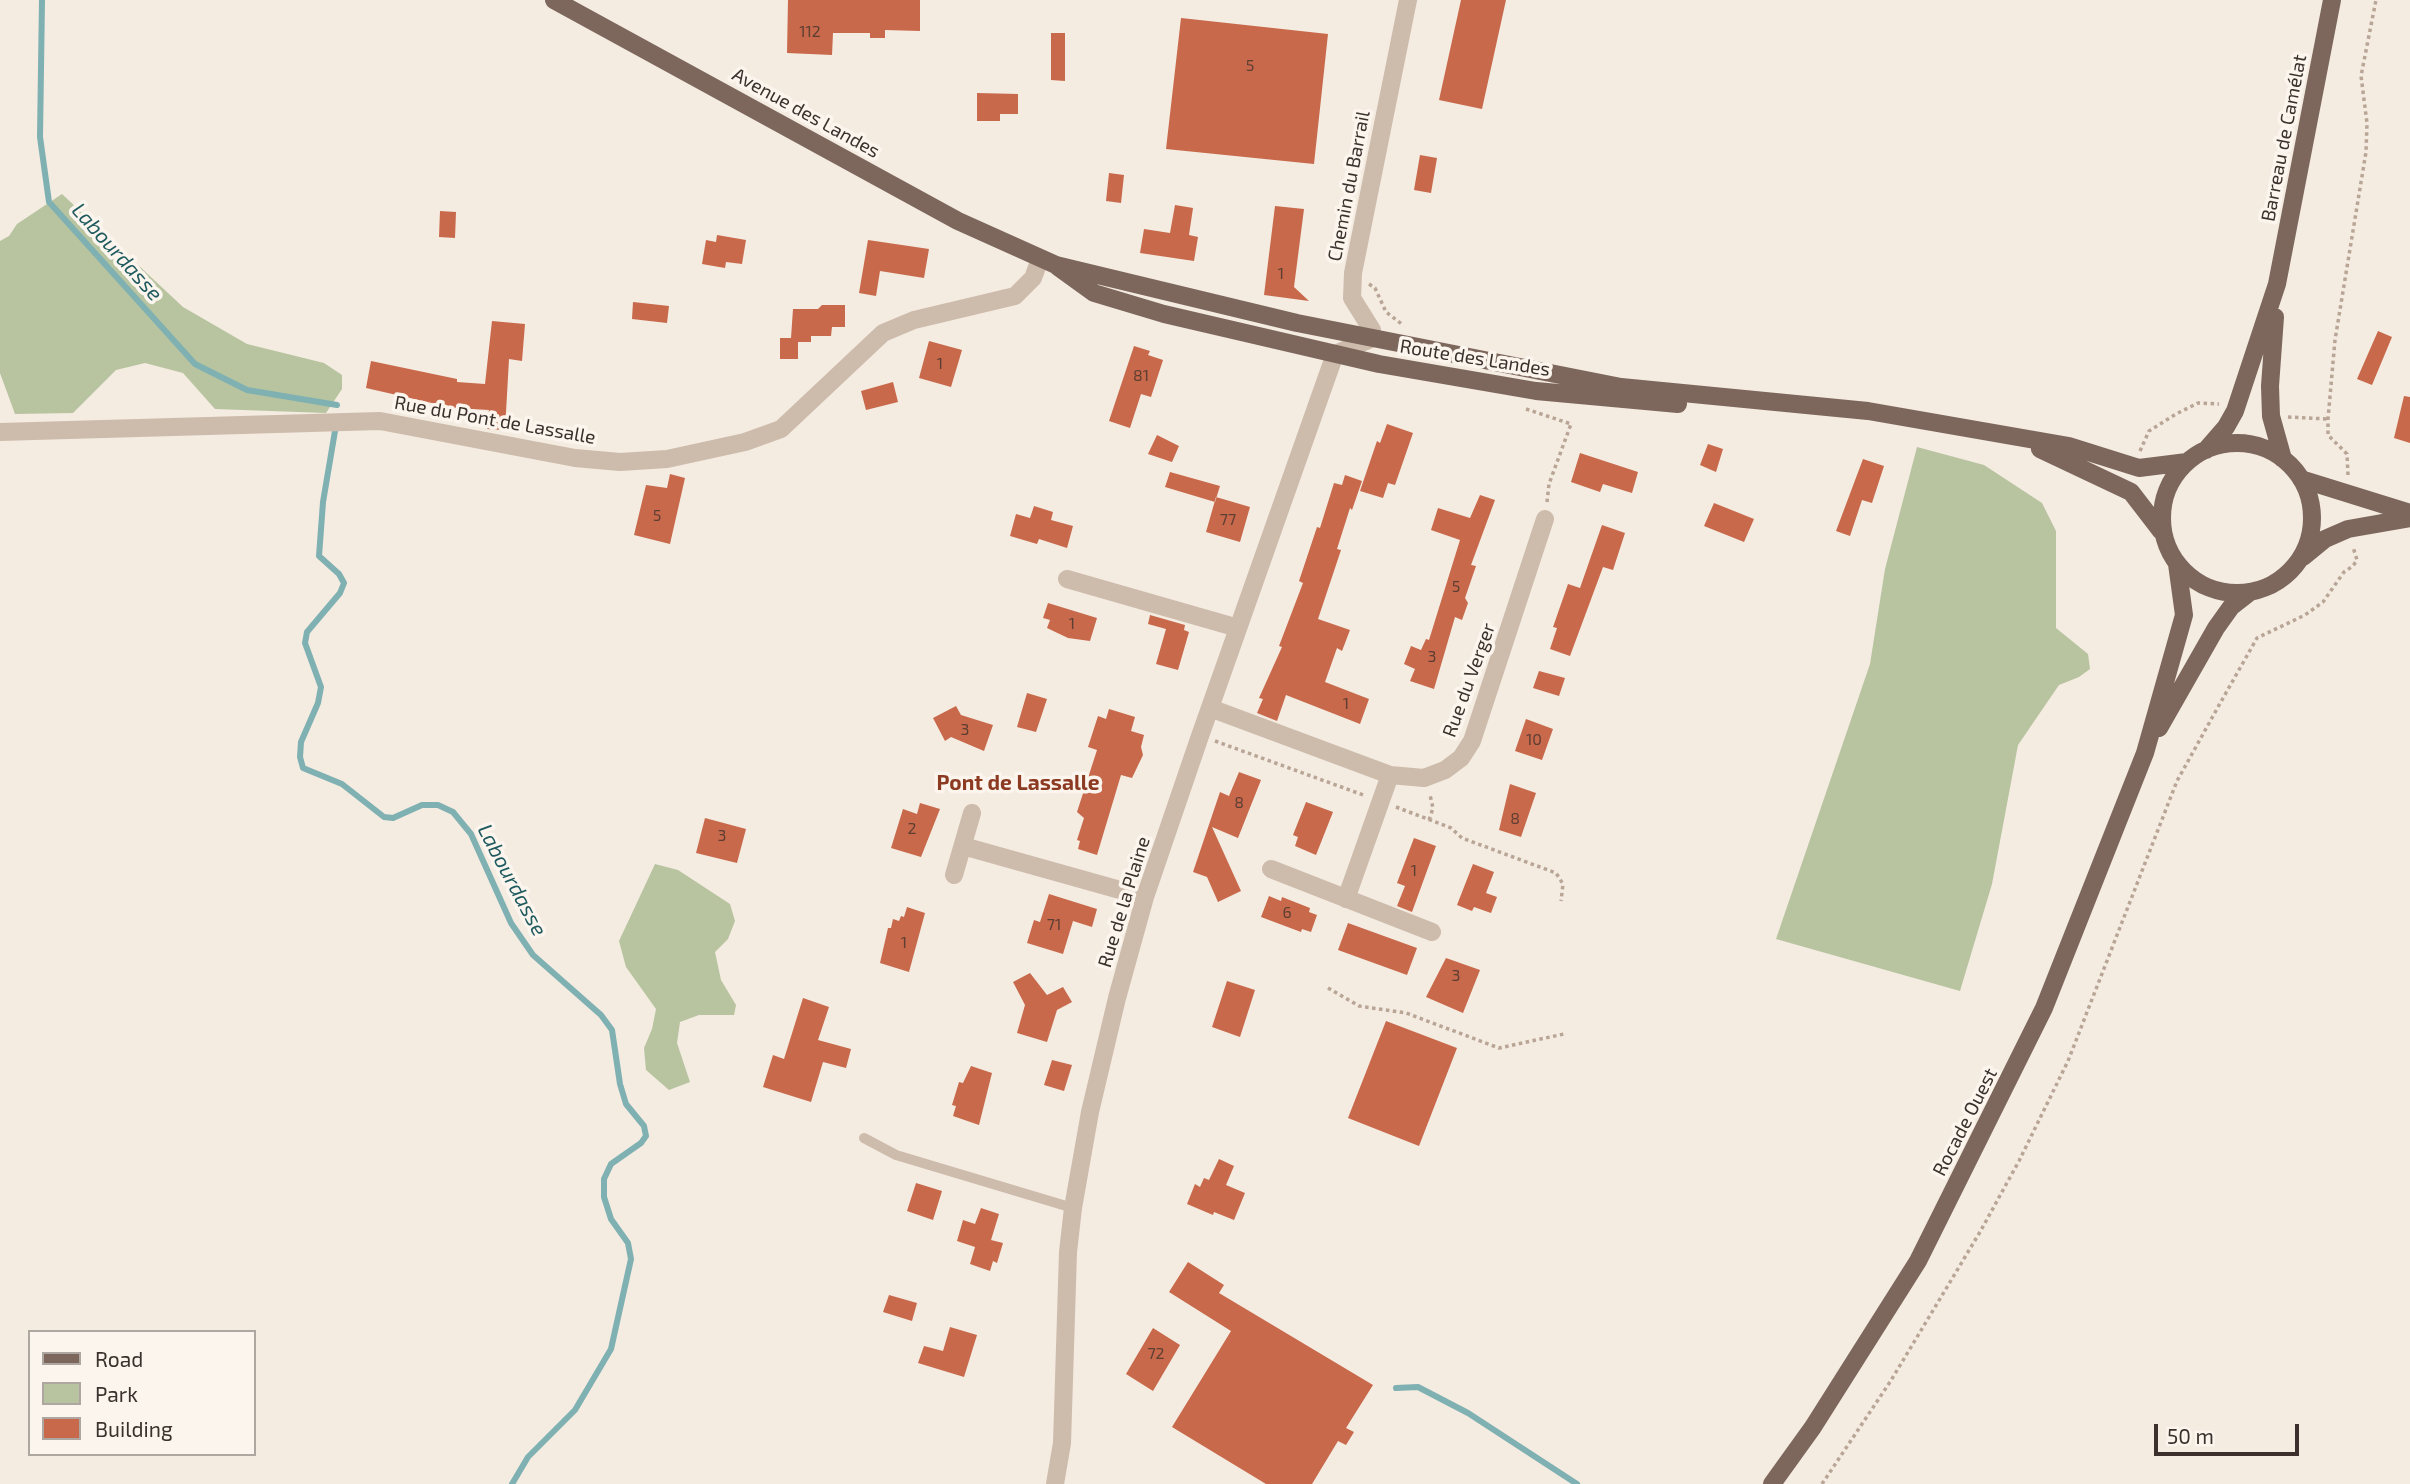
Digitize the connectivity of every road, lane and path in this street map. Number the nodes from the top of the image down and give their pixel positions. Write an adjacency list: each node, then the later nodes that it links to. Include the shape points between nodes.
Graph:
1 (554, 0): 5 (main road, Avenue des Landes, via 958,221)
2 (1408, 0): 6 (street, Chemin du Barrail)
3 (2332, 0): 7 (main road, Barreau de Camélat)
4 (2376, 0): 21 (path, via 2361,76 2366,152 2337,326 2328,418 2328,435 2347,454)
5 (1048, 262): 9 (main road, Route des Landes); 10 (main road, Route des Landes, via 1094,293); 15 (street, Rue du Pont de Lassalle, via 1015,296 914,320 883,333 781,429 667,459 620,462 575,458 380,421)
6 (1353, 273): 8 (path, via 1375,288 1386,312); 9 (street, Chemin du Barrail, via 1352,298 1372,330)
7 (2277, 284): 17 (main road, Barreau de Camélat, via 2235,411); 18 (main road, Barreau de Camélat, via 2270,386 2274,431)
8 (1409, 328)
9 (1371, 339): 10 (street); 13 (main road, Route des Landes, via 1621,387 1868,411)
10 (1335, 354): 13 (main road, Route des Landes, via 1536,391); 31 (street, Rue de la Plaine)
11 (1516, 406): 14 (path)
12 (1574, 414): 14 (path)
13 (1905, 419): 16 (main road, Route des Landes)
14 (1571, 424): 24 (path, via 1549,484)
15 (0, 432)
16 (2011, 438): 19 (main road, Route des Landes, via 2069,446 2138,468); 26 (main road, Route des Landes, via 2131,492)
17 (2206, 450): 18 (main road, via 2246,444); 19 (main road)
18 (2283, 459): 20 (main road)
19 (2187, 462): 26 (main road, via 2165,495)
20 (2301, 479): 21 (main road); 27 (main road, via 2310,498 2312,519)
21 (2346, 494): 22 (main road)
22 (2410, 513)
23 (2410, 518): 25 (main road)
24 (1545, 519): 35 (street, Rue du Verger, via 1472,741 1446,770)
25 (2348, 529): 27 (main road, via 2325,539); 50 (path, via 2357,560 2353,566 2323,602 2257,638 2176,781 2068,1061 2019,1161 1897,1372)
26 (2163, 534): 28 (main road)
27 (2300, 559): 30 (main road, via 2287,575)
28 (2177, 564): 30 (main road, via 2209,588); 33 (main road, Rocade Ouest, via 2184,615)
29 (1067, 579): 31 (street)
30 (2249, 593): 33 (main road, Rocade Ouest, via 2216,628)
31 (1238, 628): 32 (street, Rue de la Plaine)
32 (1210, 708): 34 (street); 41 (street, Rue de la Plaine)
33 (2145, 753): 49 (main road, Rocade Ouest, via 2044,1008 1991,1120 1918,1261)
34 (1390, 775): 35 (street); 42 (street)
35 (1424, 778): 37 (path, via 1432,802)
36 (972, 813): 38 (street)
37 (1429, 820)
38 (962, 846): 40 (street); 41 (street)
39 (1270, 869): 42 (street)
40 (954, 876)
41 (1145, 897): 47 (street, Rue de la Plaine, via 1090,1112)
42 (1346, 899): 43 (street)
43 (1432, 933)
44 (1328, 988): 45 (path, via 1359,1006 1406,1013 1499,1048)
45 (1564, 1034)
46 (864, 1138): 47 (lane, via 896,1155)
47 (1073, 1208): 48 (street, Rue de la Plaine, via 1062,1443)
48 (1055, 1484)
49 (1772, 1484)
50 (1822, 1484)

